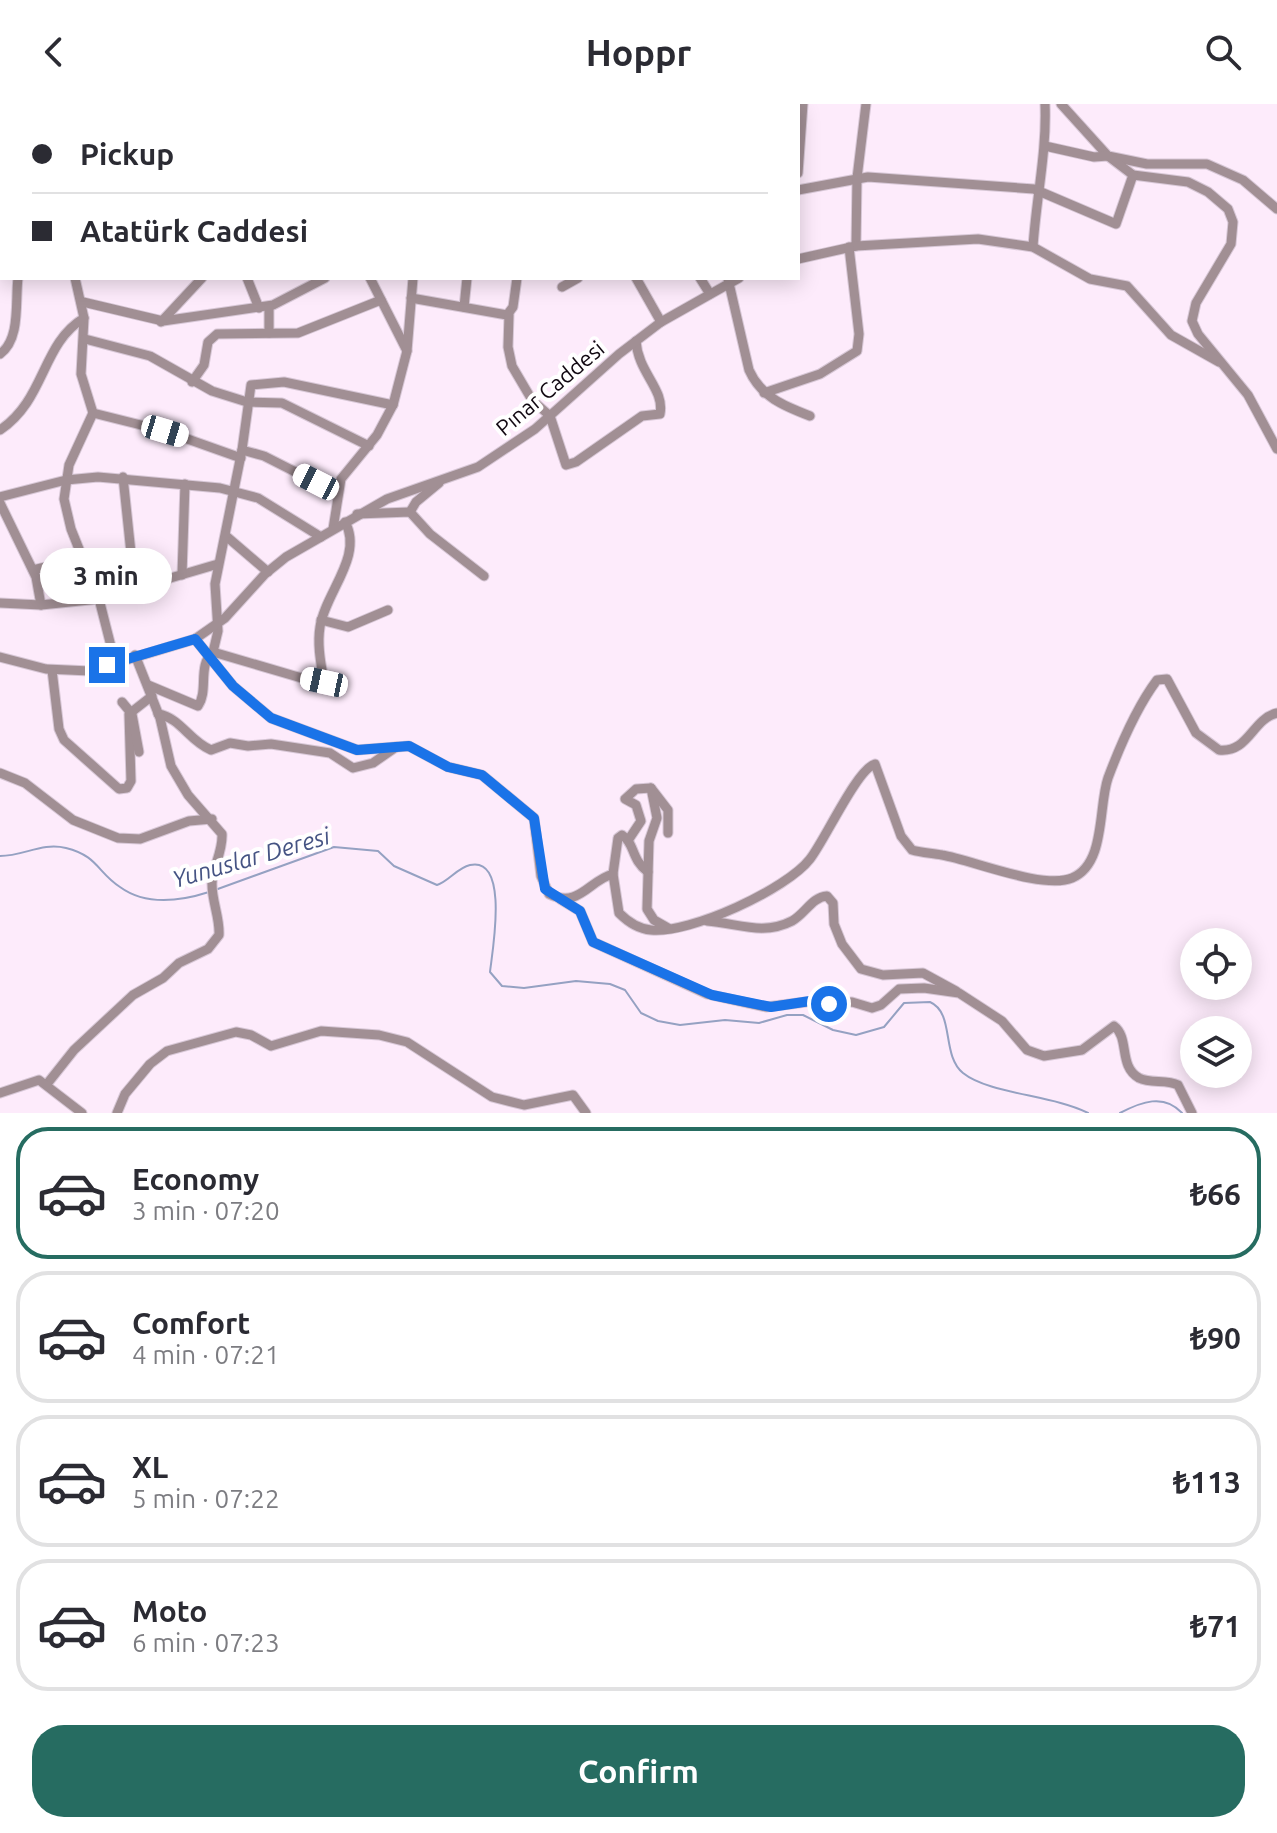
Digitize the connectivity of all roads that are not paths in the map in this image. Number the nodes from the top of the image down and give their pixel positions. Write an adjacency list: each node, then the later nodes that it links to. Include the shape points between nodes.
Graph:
1 (803, 104): 5 (street)
2 (866, 104): 9 (street)
3 (1045, 104): 6 (street)
4 (1061, 104): 7 (street)
5 (800, 134)
6 (1045, 146): 7 (street); 11 (street)
7 (1108, 156): 8 (street); 12 (street, via 1147,164 1207,164 1229,173)
8 (1133, 175): 11 (street, via 1116,224); 45 (street, via 1188,182 1218,199 1231,214 1231,244 1196,303 1192,321)
9 (857, 178): 10 (street); 11 (street); 13 (street)
10 (800, 190)
11 (1037, 190): 14 (street)
12 (1277, 209)
13 (853, 246): 14 (street, via 978,239); 15 (street); 47 (street, via 857,351 820,374)
14 (1033, 247): 45 (street, via 1090,279 1127,286 1171,335)
15 (800, 259)
16 (18, 280): 44 (street, via 13,330)
17 (76, 280): 33 (street)
18 (248, 280): 35 (street)
19 (371, 280): 32 (street)
20 (413, 280): 31 (street)
21 (467, 280): 34 (street)
22 (517, 280): 36 (street)
23 (574, 280): 29 (street)
24 (637, 280): 39 (street)
25 (701, 280): 30 (street)
26 (732, 280): 30 (street, Pınar Caddesi); 47 (street, via 749,370)
27 (199, 281): 38 (street)
28 (313, 281): 35 (street)
29 (562, 287)
30 (710, 294): 39 (street, Pınar Caddesi)
31 (411, 298): 34 (street); 43 (street)
32 (381, 300): 40 (street, via 308,330); 43 (street)
33 (83, 302): 37 (street); 38 (street)
34 (464, 307): 36 (street)
35 (264, 308): 38 (street); 40 (street)
36 (509, 315): 51 (street, via 512,366 532,400)
37 (84, 318): 41 (street); 53 (street, via 65,333 28,405)
38 (161, 322)
39 (661, 322): 42 (street, Pınar Caddesi)
40 (269, 333): 46 (street, via 217,334 208,342 204,365)
41 (85, 339): 46 (street, via 150,356); 50 (street, via 81,374)
42 (636, 341): 51 (street, Pınar Caddesi); 51 (street, via 641,369 658,392 660,414 642,416 568,465)
43 (407, 351): 49 (street)
44 (0, 354)
45 (1226, 366): 55 (street)
46 (192, 382): 48 (street)
47 (764, 393): 52 (street)
48 (247, 402): 49 (street, via 251,385 284,382); 54 (street, via 282,403); 56 (street)
49 (393, 405): 54 (street)
50 (93, 413): 56 (street); 58 (street)
51 (550, 416): 59 (street, Pınar Caddesi, via 478,467)
52 (810, 416)
53 (0, 430)
54 (369, 446): 62 (street, via 345,473)
55 (1277, 449)
56 (242, 454): 61 (street); 62 (street, via 272,460)
57 (123, 477): 58 (street); 60 (street); 77 (street)
58 (66, 480): 63 (street); 71 (street, via 65,507)
59 (441, 480): 65 (street); 66 (street, Pınar Caddesi)
60 (185, 484): 61 (street); 75 (street)
61 (234, 490): 69 (street); 70 (street, via 258,498)
62 (337, 493): 68 (street)
63 (0, 497)
64 (0, 503): 73 (street)
65 (410, 512): 66 (street); 76 (street)
66 (357, 514): 67 (street, Pınar Caddesi)
67 (345, 522): 68 (street, Pınar Caddesi); 82 (street, via 351,541 346,563)
68 (333, 529): 70 (street, Pınar Caddesi)
69 (226, 536): 72 (street); 74 (street)
70 (321, 537): 74 (street, Pınar Caddesi)
71 (83, 558): 73 (street); 78 (street)
72 (218, 564): 75 (street); 83 (street)
73 (33, 570): 80 (street)
74 (268, 572): 83 (street, Pınar Caddesi)
75 (182, 575): 77 (street)
76 (484, 576)
77 (135, 591): 78 (street)
78 (99, 599): 80 (street); 88 (street)
79 (0, 603): 80 (street)
80 (41, 605)
81 (388, 610): 82 (street, via 348,627)
82 (321, 620): 90 (street, via 318,643)
83 (218, 625): 84 (street, Pınar Caddesi); 85 (street)
84 (195, 639): 85 (street); 86 (street, Pınar Caddesi)
85 (211, 653): 90 (street); 91 (street, via 198,706); 98 (street, via 239,692 275,720 357,750)
86 (135, 655): 88 (street, Pınar Caddesi); 91 (street)
87 (0, 657): 89 (street, Pınar Caddesi)
88 (115, 662): 89 (street, Pınar Caddesi, via 90,671)
89 (52, 670): 95 (street, via 64,740 119,789 131,781)
90 (324, 682): 92 (street)
91 (148, 685): 93 (street)
92 (339, 689)
93 (152, 696): 95 (street); 97 (street)
94 (122, 702): 95 (street)
95 (131, 711): 99 (street)
96 (1277, 713): 110 (street, via 1264,718 1238,747 1219,750 1196,733 1167,679 1157,680 1108,779 1091,857 1081,873 1063,881 997,872 912,850 899,832 879,767 872,765 862,772 802,868 738,908)
97 (158, 714): 98 (street, via 174,719 211,750 230,743 271,744 330,753 353,768 373,763); 102 (street, via 171,766 193,801)
98 (398, 745): 108 (street, via 448,767 479,773 530,813 543,884)
99 (139, 752)
100 (0, 773): 102 (street, via 25,783 73,820 118,838 140,839 189,821)
101 (651, 788): 103 (street, via 668,810); 104 (street, via 639,788 625,798 636,805 641,821); 105 (street, via 657,818 649,841)
102 (212, 819): 113 (street, via 223,841 212,893 220,929 211,947 133,995 74,1050)
103 (668, 833)
104 (629, 839): 105 (street, via 634,859); 106 (street, via 618,838)
105 (648, 872): 111 (street, via 648,911)
106 (613, 874): 107 (street); 111 (street, via 623,917 647,929)
107 (580, 896): 108 (street); 109 (street)
108 (560, 899): 109 (street)
109 (578, 910): 112 (street, via 593,942 707,994 766,1007 814,1001 876,1007 899,989)
110 (701, 919): 111 (street); 112 (street, via 767,929 792,921 827,896 842,944 861,969 883,975 923,973)
111 (668, 928)
112 (959, 993): 118 (street, via 1002,1021 1027,1050 1044,1056 1082,1050 1106,1028 1116,1027 1133,1073 1178,1085)
113 (47, 1084): 114 (street, via 34,1080); 115 (street)
114 (0, 1093)
115 (82, 1113)
116 (117, 1113): 117 (street, via 125,1094 167,1051 236,1032 271,1046 338,1031 407,1042 492,1097 524,1105 573,1095)
117 (586, 1113)
118 (1192, 1113)

